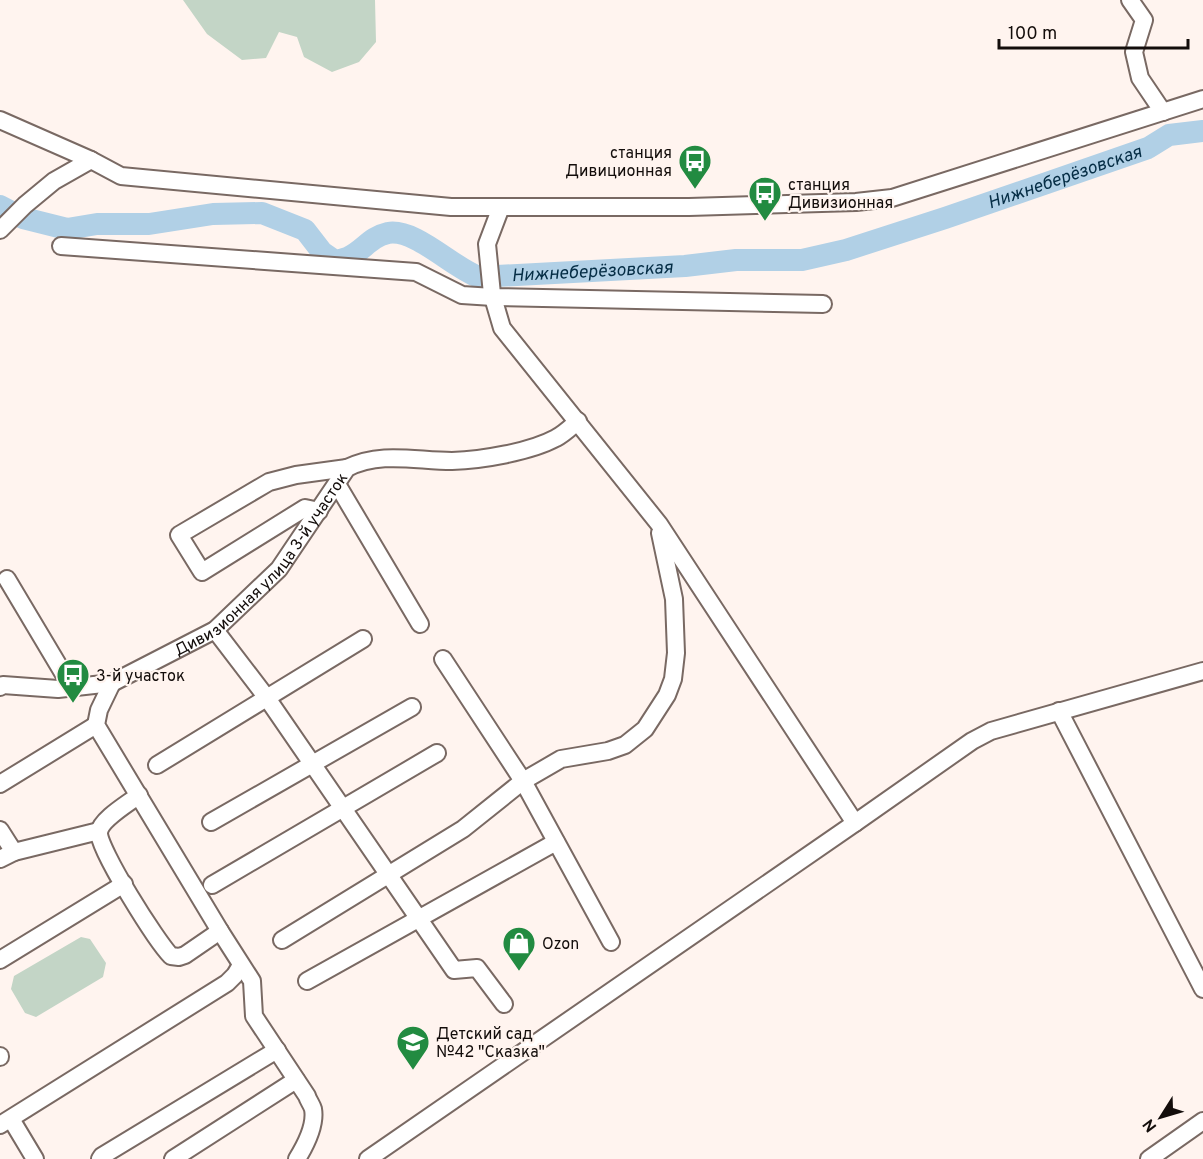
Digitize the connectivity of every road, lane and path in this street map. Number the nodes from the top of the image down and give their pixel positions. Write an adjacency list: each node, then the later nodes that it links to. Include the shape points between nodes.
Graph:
1 (1130, 0): 3 (street, via 1144,20 1134,52 1140,78)
2 (1203, 99): 3 (street)
3 (1163, 111): 6 (street, via 892,198 689,207)
4 (0, 120): 5 (street)
5 (91, 160): 6 (street, via 121,176 451,207); 7 (street, via 54,181)
6 (501, 207): 9 (street, via 487,244)
7 (0, 230)
8 (61, 246): 9 (street, via 416,272 462,295)
9 (493, 297): 10 (street); 11 (street, via 502,328)
10 (823, 304)
11 (578, 421): 12 (street, Дивизионная улица 3-й участок, via 556,438 526,449 454,461 370,459); 15 (street)
12 (347, 468): 13 (street, Дивизионная улица 3-й участок); 14 (street, via 269,482 179,535 202,572 305,508)
13 (337, 484): 14 (street, Дивизионная улица 3-й участок); 17 (street)
14 (319, 511): 18 (street, Дивизионная улица 3-й участок, via 270,578)
15 (659, 524): 32 (street, via 676,625 673,679 667,695 645,729 625,745 561,759); 37 (street)
16 (7, 579): 24 (street)
17 (420, 624)
18 (215, 630): 22 (street, Дивизионная улица 3-й участок); 25 (street)
19 (363, 639): 25 (street)
20 (443, 659): 32 (street)
21 (1203, 671): 27 (street)
22 (112, 683): 24 (street); 28 (street)
23 (0, 687): 24 (street)
24 (72, 688)
25 (267, 698): 30 (street); 31 (street)
26 (412, 707): 30 (street)
27 (1059, 711): 37 (street, via 991,731 972,741); 52 (street)
28 (96, 725): 33 (street); 34 (street)
29 (437, 753): 35 (street)
30 (312, 764): 35 (street); 36 (street)
31 (157, 765)
32 (523, 782): 40 (street); 42 (street, via 463,829)
33 (0, 784)
34 (139, 795): 39 (street, via 106,820); 46 (street)
35 (343, 808): 42 (street); 44 (street)
36 (211, 822)
37 (855, 823): 62 (street)
38 (0, 830): 41 (street)
39 (99, 831): 41 (street); 43 (street, via 100,841)
40 (556, 842): 45 (street); 48 (street)
41 (7, 855)
42 (388, 875): 45 (street); 47 (street)
43 (124, 884): 46 (street, via 171,956 185,955); 49 (street)
44 (212, 885)
45 (419, 920): 51 (street); 53 (street, via 454,970 477,968)
46 (220, 931): 50 (street)
47 (282, 940)
48 (611, 942)
49 (0, 960)
50 (241, 965): 54 (street, via 252,981 254,1016); 57 (street, via 227,983)
51 (307, 981)
52 (1203, 989)
53 (504, 1004)
54 (277, 1050): 55 (street); 59 (street)
55 (296, 1080): 60 (street); 61 (street, via 313,1110 309,1135)
56 (1203, 1121): 63 (street)
57 (5, 1122): 58 (street)
58 (35, 1159)
59 (100, 1159)
60 (173, 1159)
61 (297, 1159)
62 (368, 1159)
63 (1149, 1159)

